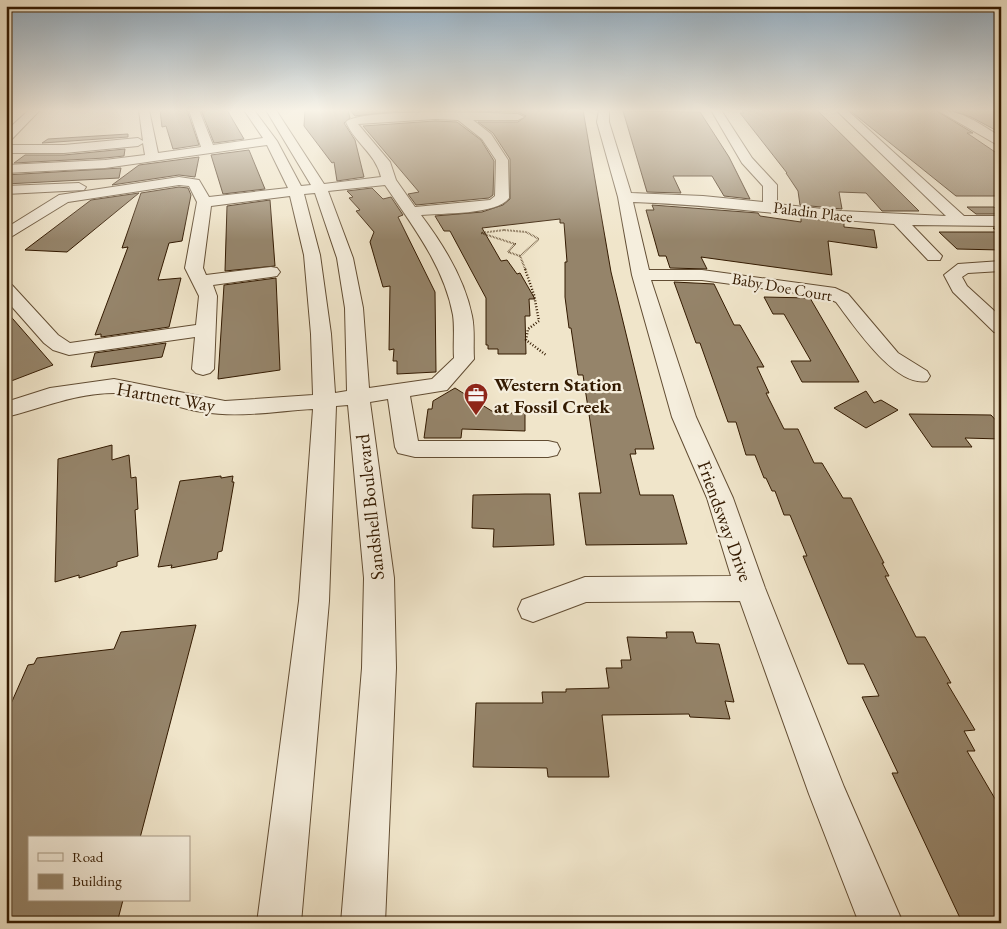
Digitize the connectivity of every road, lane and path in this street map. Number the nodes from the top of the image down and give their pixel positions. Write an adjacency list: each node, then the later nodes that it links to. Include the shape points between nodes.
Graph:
1 (151, 153): 11 (street)
2 (182, 153): 11 (street)
3 (209, 153): 16 (street, via 207,166)
4 (281, 153): 14 (street, Sandshell Boulevard)
5 (292, 153): 14 (street, Sandshell Boulevard)
6 (376, 153): 13 (street, Hartnett Way, via 384,162)
7 (498, 153): 19 (street, via 502,160 502,198 494,204)
8 (610, 153): 15 (street, Friendsway Drive)
9 (743, 153): 18 (street, via 770,185)
10 (887, 153): 21 (street)
11 (152, 157): 12 (street, via 105,164)
12 (6, 169)
13 (389, 180): 14 (street); 19 (street, Hartnett Way)
14 (308, 189): 17 (street); 37 (street, Sandshell Boulevard, via 345,258 351,286); 38 (street, Sandshell Boulevard)
15 (625, 197): 18 (street, Paladin Place); 28 (street, Friendsway Drive)
16 (7, 199)
17 (204, 202): 23 (street, via 197,186 189,181 73,196 55,203); 29 (street, via 194,268 196,276)
18 (770, 207): 20 (street, Paladin Place)
19 (411, 212): 36 (street, Hartnett Way, via 448,273 462,314 464,359 439,386)
20 (898, 220): 21 (street, Paladin Place); 25 (street)
21 (960, 221): 22 (street, Paladin Place)
22 (1001, 221)
23 (6, 235)
24 (520, 256): 24 (path, via 508,252 514,244 481,232 520,230 540,239); 33 (path, via 538,302 539,321 528,329 526,340)
25 (934, 256)
26 (1001, 266): 31 (street, via 964,268 953,275 959,288)
27 (271, 272): 29 (street)
28 (641, 276): 35 (street, Baby Doe Court, via 702,275 829,292 842,298 891,357); 41 (street, Friendsway Drive, via 684,417 720,498)
29 (202, 280): 32 (street, via 207,286 208,296)
30 (10, 298): 32 (street, via 60,346 83,349 120,338)
31 (1001, 328)
32 (206, 330): 34 (street)
33 (546, 355)
34 (203, 369)
35 (919, 376)
36 (398, 391): 37 (street, Hartnett Way); 40 (street, via 407,447)
37 (358, 396): 38 (street, Hartnett Way); 44 (street, Sandshell Boulevard, via 379,578 379,668)
38 (325, 401): 39 (street, Hartnett Way, via 225,408 114,386 50,395); 43 (street, Sandshell Boulevard, via 314,601)
39 (6, 410)
40 (548, 449)
41 (750, 588): 42 (street, via 585,590); 45 (street, Friendsway Drive)
42 (533, 609)
43 (279, 923)
44 (364, 923)
45 (881, 923)

